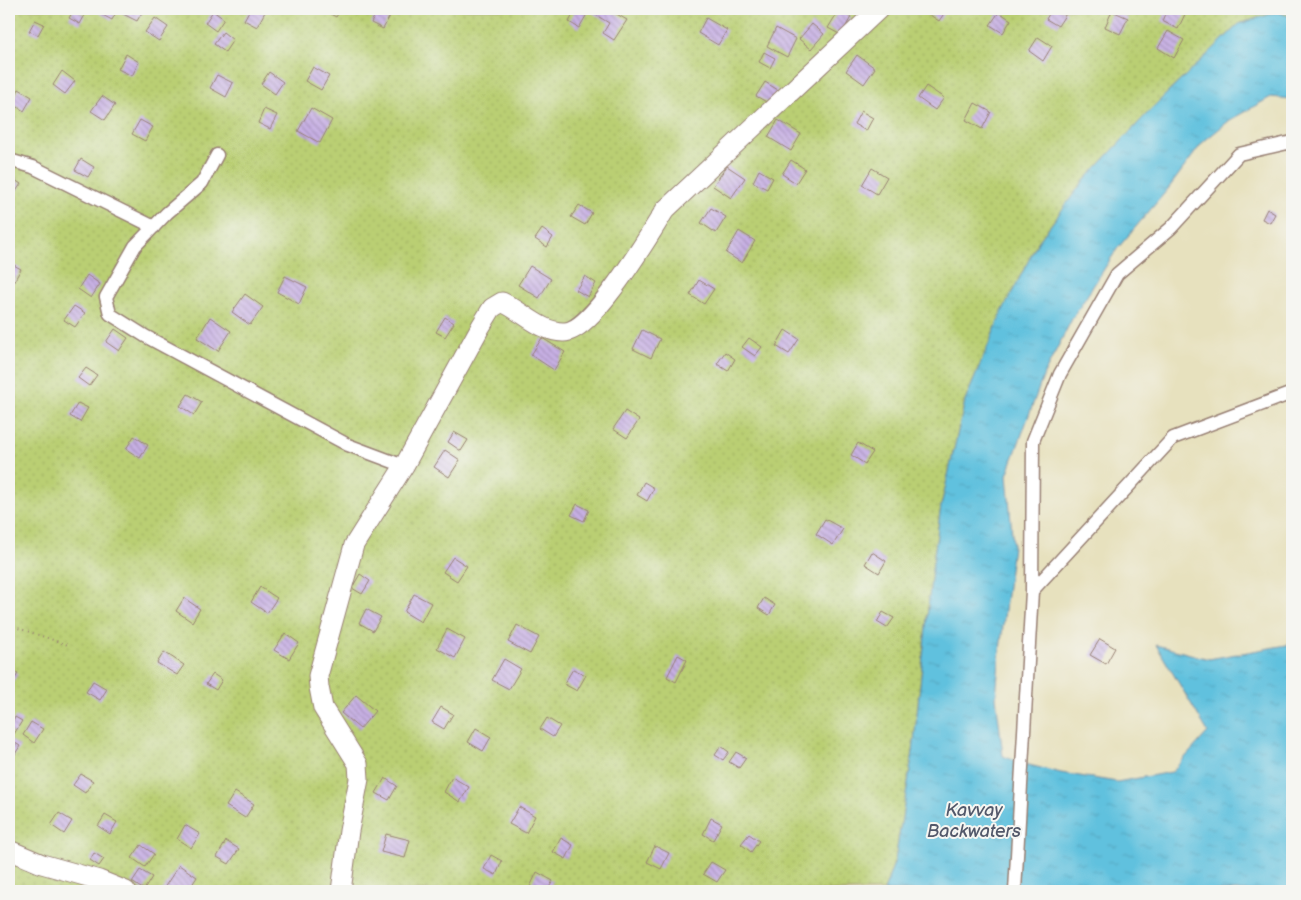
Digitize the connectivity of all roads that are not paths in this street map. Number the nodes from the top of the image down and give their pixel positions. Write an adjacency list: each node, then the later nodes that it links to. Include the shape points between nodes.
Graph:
1 (879, 9): 7 (street, via 665,210 598,309 575,329 566,333 553,331 502,302 492,308)
2 (1292, 142): 8 (street, via 1239,154 1171,228 1117,274 1060,374 1033,440)
3 (217, 155): 5 (street, via 202,184)
4 (9, 160): 5 (street, via 33,167)
5 (154, 227): 7 (street, via 135,246 106,296 110,314 340,441)
6 (1292, 393): 8 (street, via 1173,438)
7 (404, 466): 11 (street, via 354,544 318,676 323,708 358,764 359,780)
8 (1032, 591): 12 (street)
9 (9, 850): 10 (street)
10 (126, 891)
11 (341, 891)
12 (1015, 891)

